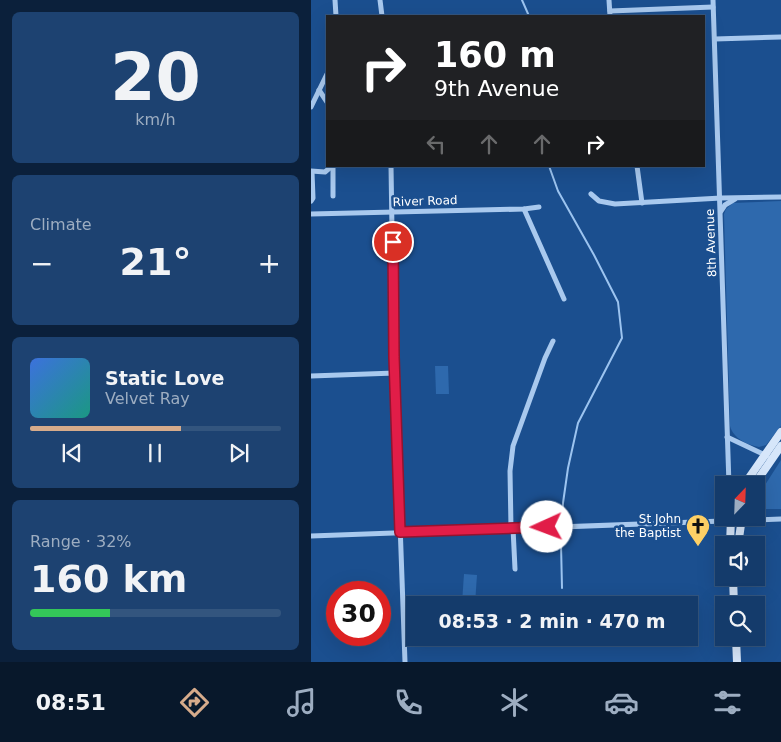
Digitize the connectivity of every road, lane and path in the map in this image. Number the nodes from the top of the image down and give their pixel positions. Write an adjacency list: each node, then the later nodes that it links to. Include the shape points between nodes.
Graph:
1 (335, 0): 7 (street)
2 (380, 0): 8 (street)
3 (609, 0): 6 (street)
4 (713, 0): 5 (street, 8th Avenue)
5 (713, 7): 6 (street); 10 (street, 8th Avenue)
6 (610, 13)
7 (336, 15)
8 (382, 15)
9 (781, 38): 10 (street)
10 (715, 39): 23 (street, 8th Avenue)
11 (326, 76): 12 (street)
12 (319, 90): 13 (street); 14 (street)
13 (326, 100)
14 (311, 107)
15 (332, 167): 19 (street, via 325,172)
16 (333, 167): 21 (street)
17 (391, 167): 30 (street)
18 (637, 167): 26 (street)
19 (312, 171): 25 (street)
20 (591, 194): 26 (street, via 604,203)
21 (333, 196)
22 (781, 197): 24 (street)
23 (721, 198): 24 (street); 26 (street); 29 (street, 8th Avenue)
24 (737, 198): 29 (street)
25 (311, 201)
26 (642, 203)
27 (539, 207): 28 (street, River Road)
28 (523, 209): 30 (street, River Road); 32 (street)
29 (721, 211): 37 (street, 8th Avenue)
30 (393, 212): 31 (street, River Road); 34 (street)
31 (311, 214)
32 (564, 299)
33 (553, 341): 47 (street, via 513,446 510,471)
34 (395, 373): 35 (street); 48 (street)
35 (311, 376)
36 (781, 432): 39 (main road)
37 (727, 437): 39 (street); 41 (street, 8th Avenue)
38 (781, 446): 40 (main road)
39 (764, 454): 40 (street); 42 (main road)
40 (772, 458): 43 (main road)
41 (729, 476)
42 (750, 476)
43 (760, 476)
44 (765, 519): 45 (street)
45 (781, 519)
46 (715, 520): 47 (street)
47 (512, 528): 48 (street); 50 (street)
48 (400, 532): 49 (street); 52 (street)
49 (311, 536)
50 (515, 569)
51 (736, 646): 53 (main road)
52 (405, 662)
53 (737, 662)

